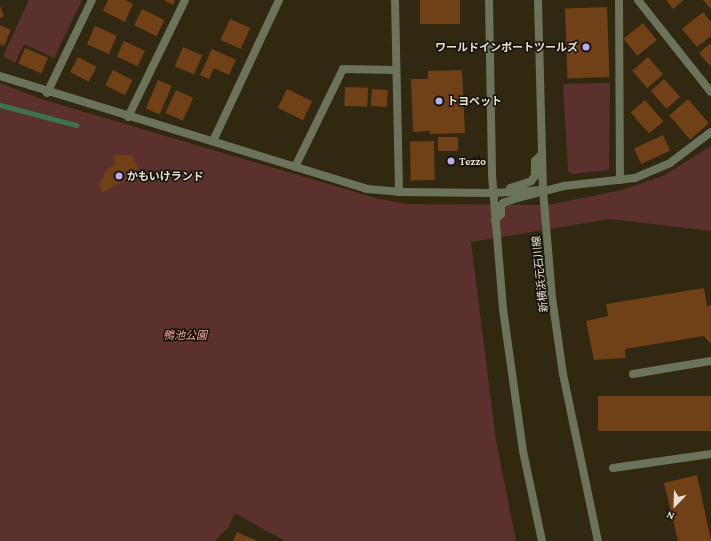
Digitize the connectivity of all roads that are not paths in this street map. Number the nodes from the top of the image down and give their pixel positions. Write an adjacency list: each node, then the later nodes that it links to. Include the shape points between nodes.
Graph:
1 (92, 0): 12 (street)
2 (185, 0): 13 (street)
3 (279, 0): 15 (street)
4 (395, 0): 9 (street)
5 (489, 0): 21 (street)
6 (538, 0): 16 (street, 新横浜元石川線)
7 (619, 0): 18 (street)
8 (638, 0): 11 (street)
9 (396, 70): 17 (street, via 343,69); 20 (street)
10 (0, 76): 12 (street)
11 (711, 92)
12 (47, 93): 13 (street)
13 (128, 117): 15 (street)
14 (711, 132): 18 (street, via 670,163 635,178)
15 (212, 141): 17 (street)
16 (542, 154): 19 (street, 新横浜元石川線); 21 (street, via 536,161 535,176 531,181)
17 (295, 167): 20 (street, via 367,189)
18 (620, 180): 19 (street)
19 (543, 190): 21 (street); 22 (street, via 503,203 501,214); 28 (street, 新横浜元石川線, via 552,297 563,374)
20 (399, 192): 21 (street)
21 (492, 193): 22 (street)
22 (495, 220): 27 (street, via 502,308 523,451)
23 (711, 361): 24 (street)
24 (633, 374)
25 (711, 454): 26 (street)
26 (613, 468)
27 (542, 541)
28 (598, 541)

